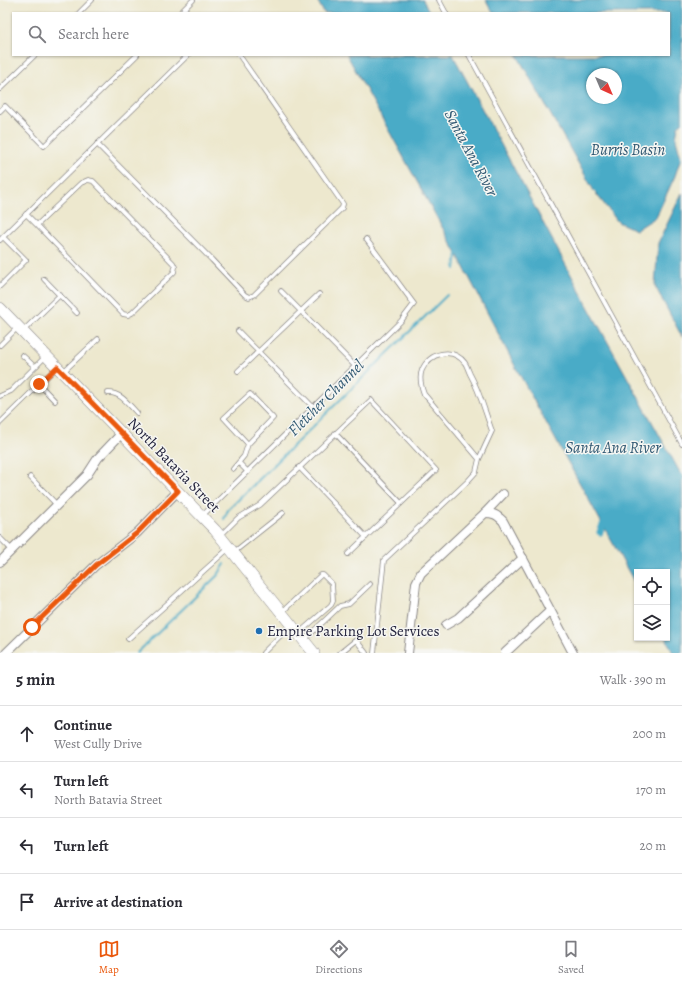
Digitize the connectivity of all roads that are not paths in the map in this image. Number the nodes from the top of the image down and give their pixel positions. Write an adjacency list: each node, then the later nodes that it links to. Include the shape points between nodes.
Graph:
1 (92, 0): 4 (lane)
2 (193, 0): 5 (lane)
3 (439, 0): 6 (lane)
4 (80, 12)
5 (181, 12)
6 (445, 12)
7 (34, 56): 12 (lane)
8 (136, 56): 13 (lane, via 44,146 5,106)
9 (187, 56): 14 (lane)
10 (240, 56): 14 (lane, via 343,204 342,208 254,295 245,295)
11 (470, 56): 48 (lane)
12 (0, 89)
13 (0, 111)
14 (97, 144): 15 (lane)
15 (26, 214): 16 (lane); 17 (lane)
16 (37, 225): 16 (lane, via 123,314 132,313 174,272 173,263 93,181 81,182)
17 (1, 238): 20 (lane, via 26,260)
18 (366, 240): 35 (lane, via 414,304 401,321)
19 (44, 279): 23 (lane)
20 (0, 286)
21 (281, 291): 25 (lane)
22 (319, 294): 25 (lane)
23 (60, 295): 26 (lane); 27 (lane)
24 (0, 308): 27 (main road, North Batavia Street)
25 (301, 311): 31 (lane); 35 (lane)
26 (77, 313)
27 (20, 329): 30 (lane); 33 (main road, North Batavia Street)
28 (238, 331): 31 (lane)
29 (98, 339): 36 (lane)
30 (0, 345)
31 (258, 352): 37 (lane); 42 (lane)
32 (22, 355): 34 (lane)
33 (47, 356): 34 (lane); 36 (main road, North Batavia Street)
34 (36, 366): 40 (lane, via 11,391)
35 (354, 366): 42 (lane)
36 (60, 370): 38 (lane); 45 (main road, North Batavia Street)
37 (238, 371)
38 (39, 384): 41 (lane); 44 (lane)
39 (108, 393): 43 (lane, via 114,392 119,395)
40 (0, 396)
41 (56, 401)
42 (313, 407): 53 (lane)
43 (137, 413)
44 (0, 423)
45 (122, 433): 55 (main road, North Batavia Street); 58 (street, via 98,458 87,475)
46 (335, 433): 51 (lane); 57 (lane); 57 (lane, via 371,400 436,470)
47 (248, 444): 47 (lane, via 273,418 250,394 224,418); 50 (lane)
48 (682, 444)
49 (479, 459): 49 (lane, via 492,432 478,390 464,362 454,353 442,353 431,359 422,370 420,385 430,402); 81 (lane, via 476,472 467,482 384,560)
50 (239, 463): 52 (lane); 53 (lane)
51 (299, 467): 62 (lane, via 260,505 238,518); 63 (lane)
52 (232, 469)
53 (248, 472): 61 (lane)
54 (30, 477): 58 (lane)
55 (178, 491): 61 (main road, North Batavia Street); 76 (street, via 137,533 96,565)
56 (503, 494): 60 (street)
57 (401, 503): 63 (lane)
58 (57, 505): 65 (street)
59 (283, 513): 66 (lane)
60 (485, 513): 68 (street, via 497,515 503,521); 82 (street, via 418,578)
61 (202, 516): 62 (main road, North Batavia Street)
62 (220, 535): 66 (main road, North Batavia Street)
63 (366, 537): 67 (lane)
64 (0, 538): 65 (lane)
65 (12, 550): 69 (street)
66 (232, 550): 72 (main road, North Batavia Street); 75 (lane)
67 (348, 554)
68 (523, 558): 71 (street); 73 (street, via 458,618)
69 (0, 562)
70 (370, 584): 74 (lane, via 349,604 340,606)
71 (550, 611): 83 (street); 84 (street)
72 (281, 612): 74 (main road, North Batavia Street); 74 (lane, via 321,575 332,584 331,605)
73 (446, 625)
74 (298, 633): 77 (lane); 78 (main road, North Batavia Street)
75 (128, 639)
76 (6, 653)
77 (263, 653)
78 (314, 653)
79 (340, 653): 80 (lane, via 356,640)
80 (366, 653)
81 (374, 653)
82 (408, 653)
83 (505, 653)
84 (574, 653)

